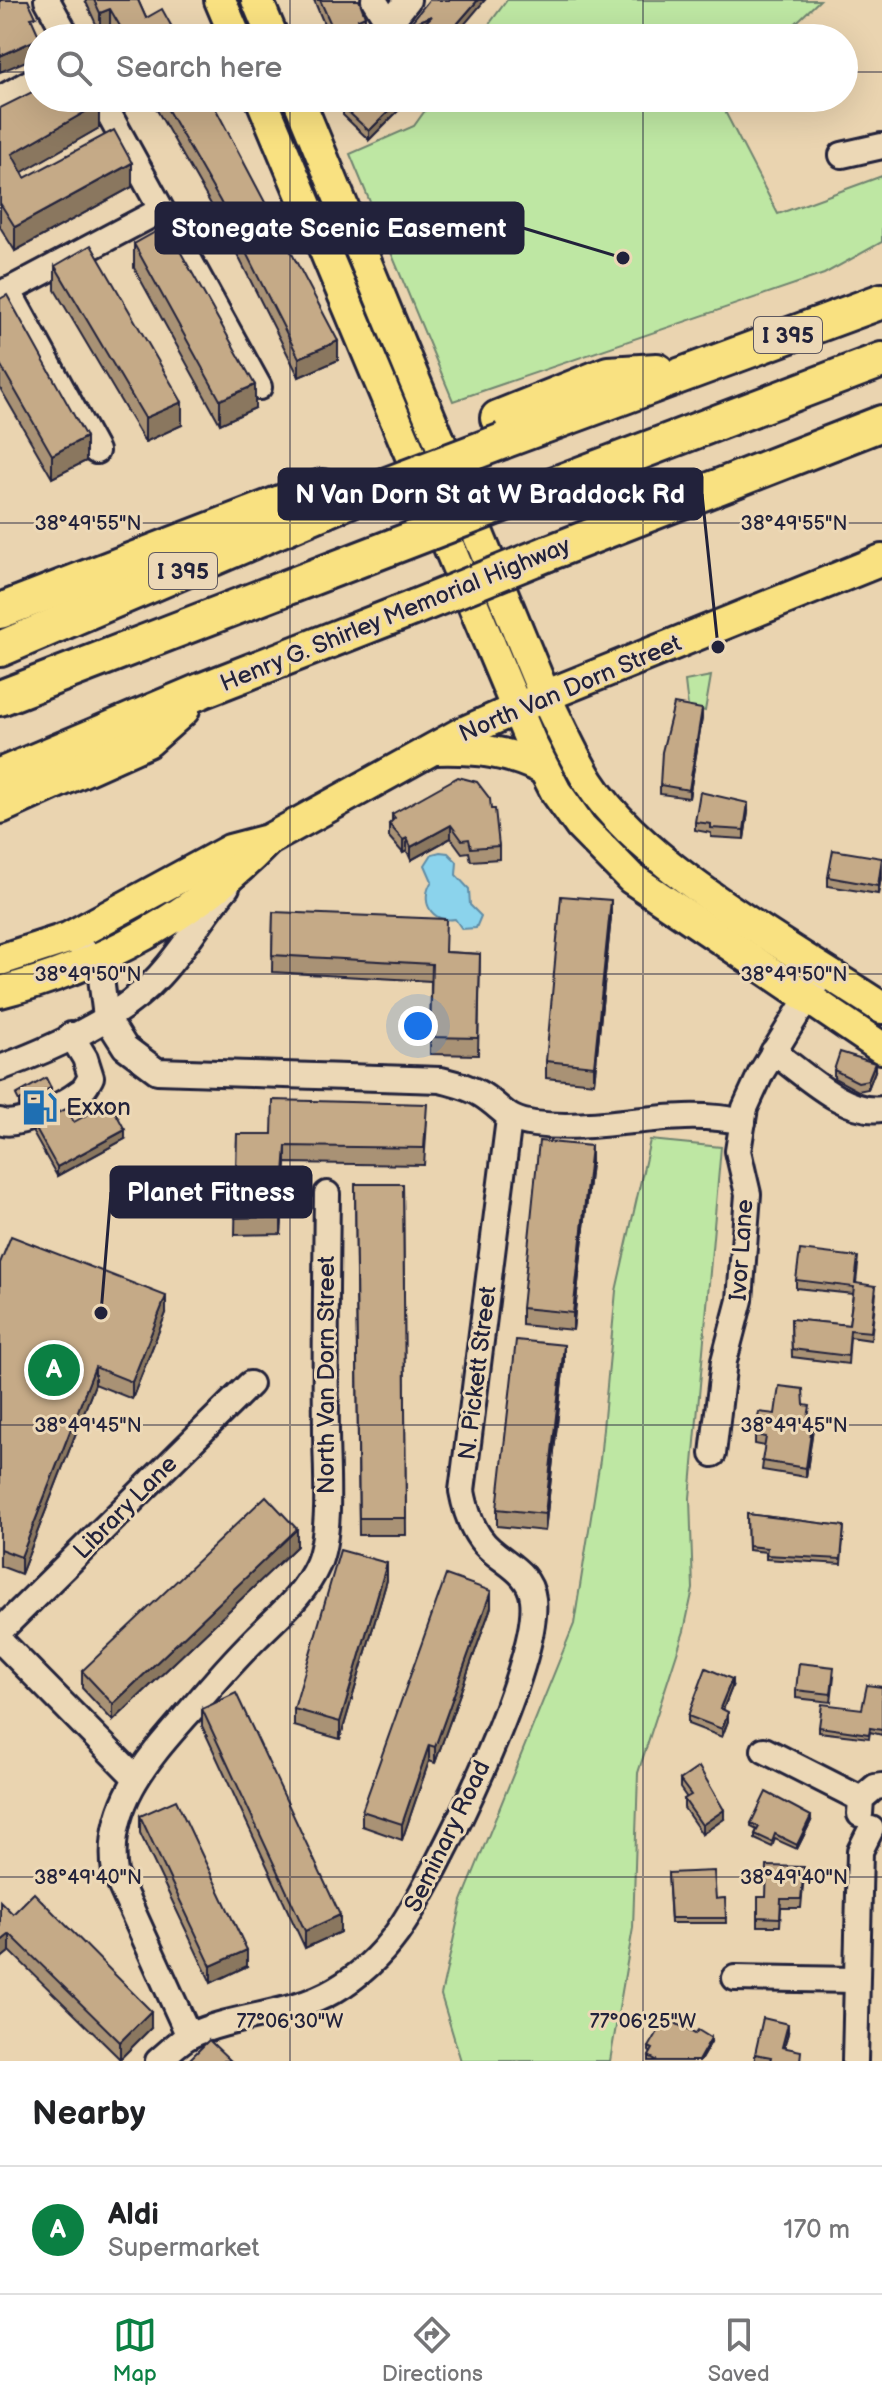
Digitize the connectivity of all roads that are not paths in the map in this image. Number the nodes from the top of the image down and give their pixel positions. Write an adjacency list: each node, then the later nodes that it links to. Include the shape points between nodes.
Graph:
1 (47, 0): 6 (street)
2 (220, 0): 7 (main road)
3 (257, 0): 8 (main road)
4 (374, 0): 9 (street)
5 (408, 0): 10 (street)
6 (60, 24)
7 (230, 24)
8 (267, 24)
9 (385, 24)
10 (393, 24)
11 (24, 86): 12 (street)
12 (0, 99)
13 (108, 112): 18 (street)
14 (267, 112): 33 (main road)
15 (304, 112): 31 (main road)
16 (882, 146): 17 (street)
17 (842, 155)
18 (161, 210): 19 (street); 22 (street)
19 (4, 292): 24 (street)
20 (882, 301): 25 (highway, I 395, via 693,368 608,374 498,430)
21 (882, 360): 27 (highway, bridge)
22 (259, 387)
23 (882, 423): 30 (highway, Henry G. Shirley Memorial Highway, bridge)
24 (96, 451)
25 (361, 484): 28 (highway); 29 (highway, I 395)
26 (882, 560): 31 (main road, North Van Dorn Street)
27 (286, 588): 32 (highway); 34 (highway)
28 (0, 611)
29 (0, 649)
30 (203, 690): 37 (highway, Henry G. Shirley Memorial Highway); 38 (highway, via 147,740)
31 (545, 696): 33 (main road, North Van Dorn Street); 43 (main road, via 590,784 627,827 660,858)
32 (0, 698)
33 (516, 709): 35 (main road, North Van Dorn Street); 36 (main road)
34 (0, 723)
35 (430, 750): 36 (main road, via 490,751); 39 (main road, North Van Dorn Street)
36 (543, 769): 45 (main road, via 581,827 631,878)
37 (0, 776)
38 (0, 806)
39 (268, 840): 40 (main road, North Van Dorn Street, via 230,850); 41 (main road, North Van Dorn Street, via 182,911); 47 (street, via 159,976)
40 (68, 938): 41 (street); 42 (main road, North Van Dorn Street)
41 (96, 959): 44 (main road, North Van Dorn Street); 47 (street)
42 (0, 960)
43 (825, 970): 45 (street, Ivor Lane); 46 (main road)
44 (0, 992)
45 (807, 998): 49 (main road); 50 (street, Ivor Lane)
46 (882, 1008)
47 (106, 1017): 48 (street); 53 (street, via 125,1047 157,1071 441,1080 482,1095)
48 (71, 1035): 51 (street); 54 (street, via 91,1077 82,1091 27,1120)
49 (882, 1048)
50 (773, 1052): 52 (street, via 857,1108); 55 (street, Ivor Lane)
51 (0, 1068)
52 (882, 1109)
53 (509, 1119): 55 (street, via 566,1125 677,1114); 59 (street, N. Pickett Street, via 462,1491 469,1519 482,1540 514,1566 530,1586)
54 (0, 1121)
55 (743, 1122): 58 (street, Ivor Lane, via 738,1151 748,1194 740,1300 724,1361)
56 (327, 1194): 63 (street, North Van Dorn Street, via 321,1555 299,1594 240,1653)
57 (250, 1384): 60 (street, Library Lane)
58 (713, 1454)
59 (533, 1601): 69 (street, Seminary Road, via 520,1675 419,1899 395,1936 360,1973 312,2003)
60 (0, 1631)
61 (0, 1640): 63 (street)
62 (764, 1750): 65 (street)
63 (136, 1778): 69 (street, via 114,1827 115,1873)
64 (882, 1786): 65 (street)
65 (861, 1799): 66 (street, via 861,1818)
66 (876, 1829): 68 (street, via 860,1851)
67 (735, 1978): 68 (street)
68 (856, 1980): 71 (street)
69 (189, 2036): 70 (street, Seminary Road)
70 (158, 2061)
71 (855, 2061)

